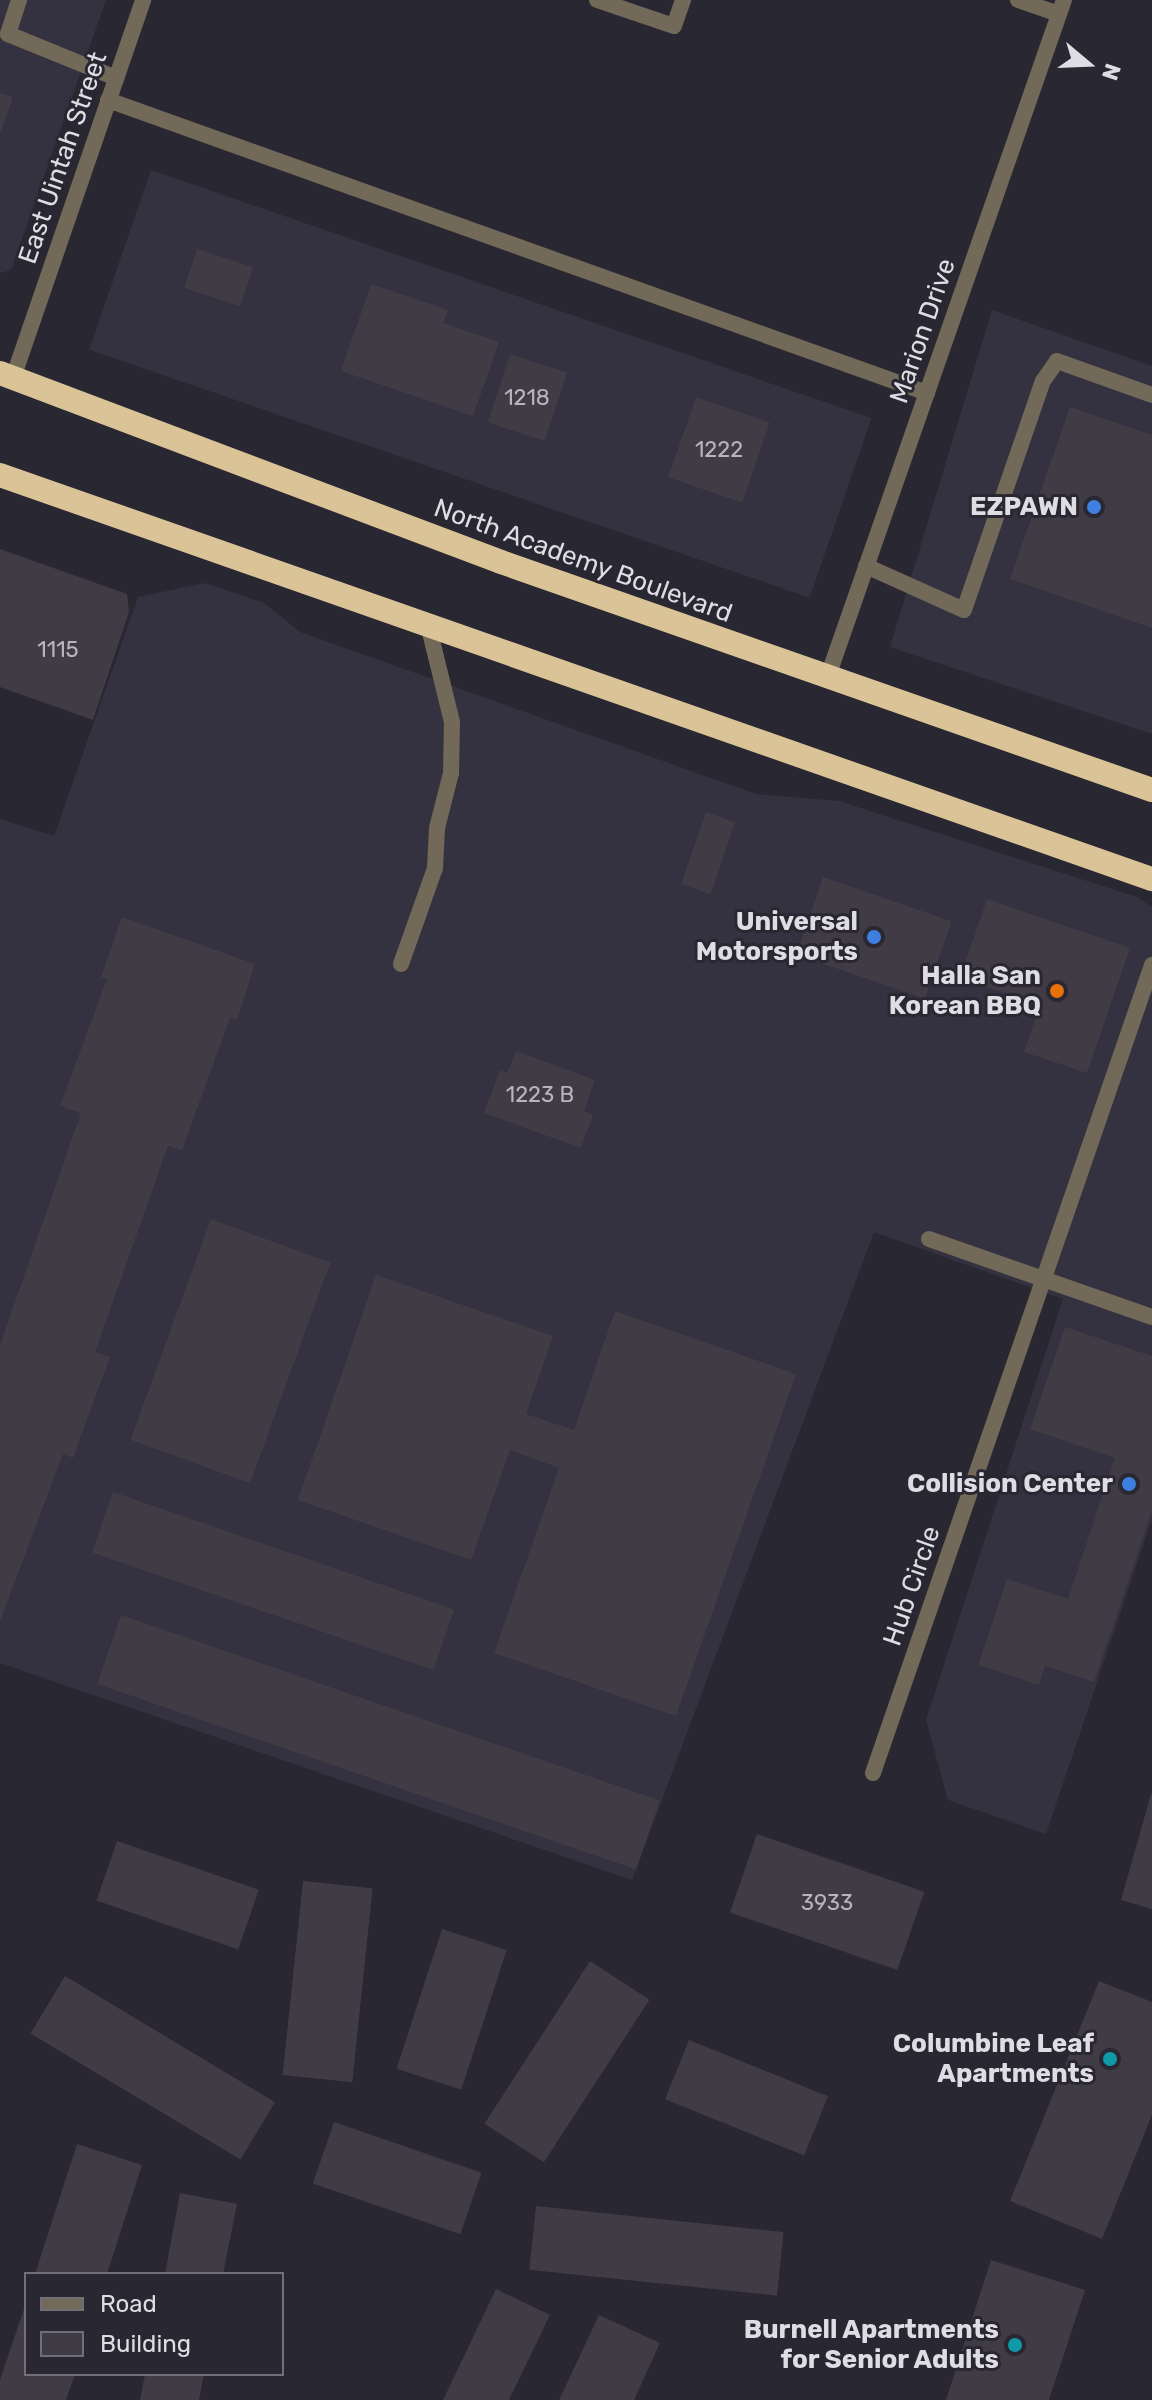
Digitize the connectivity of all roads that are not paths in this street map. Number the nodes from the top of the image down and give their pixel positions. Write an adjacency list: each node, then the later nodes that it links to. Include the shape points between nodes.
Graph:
1 (19, 0): 7 (street, via 8,34)
2 (143, 0): 7 (street, East Uintah Street)
3 (597, 0): 4 (street, via 674,26)
4 (683, 0)
5 (1018, 0): 6 (street)
6 (1061, 7): 10 (street, Marion Drive)
7 (116, 78): 8 (street, East Uintah Street)
8 (108, 100): 9 (street, East Uintah Street); 10 (street)
9 (6, 376): 15 (highway, North Academy Boulevard)
10 (927, 393): 13 (street, Marion Drive)
11 (1152, 395): 13 (street, via 1057,361 1043,381 964,610)
12 (0, 475): 14 (highway)
13 (866, 566): 15 (street, Marion Drive)
14 (428, 624): 17 (highway); 18 (street, via 452,722 451,773 437,828 435,868)
15 (827, 679): 16 (highway, North Academy Boulevard)
16 (1152, 790)
17 (1152, 879)
18 (401, 964)
19 (1152, 965): 21 (street, Hub Circle)
20 (929, 1239): 21 (street)
21 (1043, 1278): 22 (street); 23 (street, Hub Circle)
22 (1152, 1317)
23 (873, 1773)

